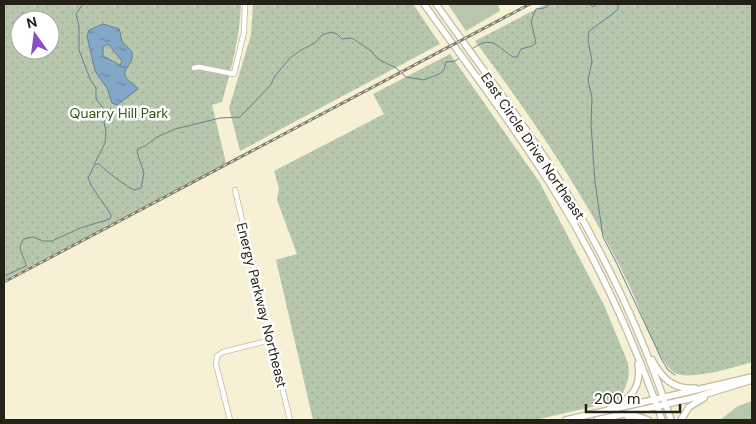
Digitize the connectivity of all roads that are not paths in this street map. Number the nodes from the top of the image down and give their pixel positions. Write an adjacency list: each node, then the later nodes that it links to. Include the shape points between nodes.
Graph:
1 (245, 4): 4 (street, via 244,32 234,74)
2 (424, 4): 6 (main road, East Circle Drive Northeast, via 560,199 593,258)
3 (436, 4): 8 (main road, East Circle Drive Northeast, via 576,208 616,283)
4 (194, 68)
5 (235, 190): 7 (street, Energy Parkway Northeast)
6 (630, 338): 13 (main road, East Circle Drive Northeast); 14 (main road, via 639,370 636,387 624,402)
7 (271, 340): 15 (street, via 217,356 216,364); 16 (street, Energy Parkway Northeast)
8 (643, 344): 10 (main road, via 660,375 670,384 686,388); 12 (main road, East Circle Drive Northeast)
9 (752, 379): 10 (main road); 11 (main road)
10 (717, 386): 12 (main road)
11 (726, 389): 12 (main road); 21 (main road, via 695,402)
12 (664, 401): 13 (main road); 20 (main road, East Circle Drive Northeast)
13 (656, 404): 14 (main road); 19 (main road, East Circle Drive Northeast)
14 (597, 418): 17 (main road); 18 (main road, via 629,416)
15 (230, 420)
16 (290, 420)
17 (566, 420)
18 (648, 420)
19 (662, 420)
20 (671, 420)
21 (681, 420)

